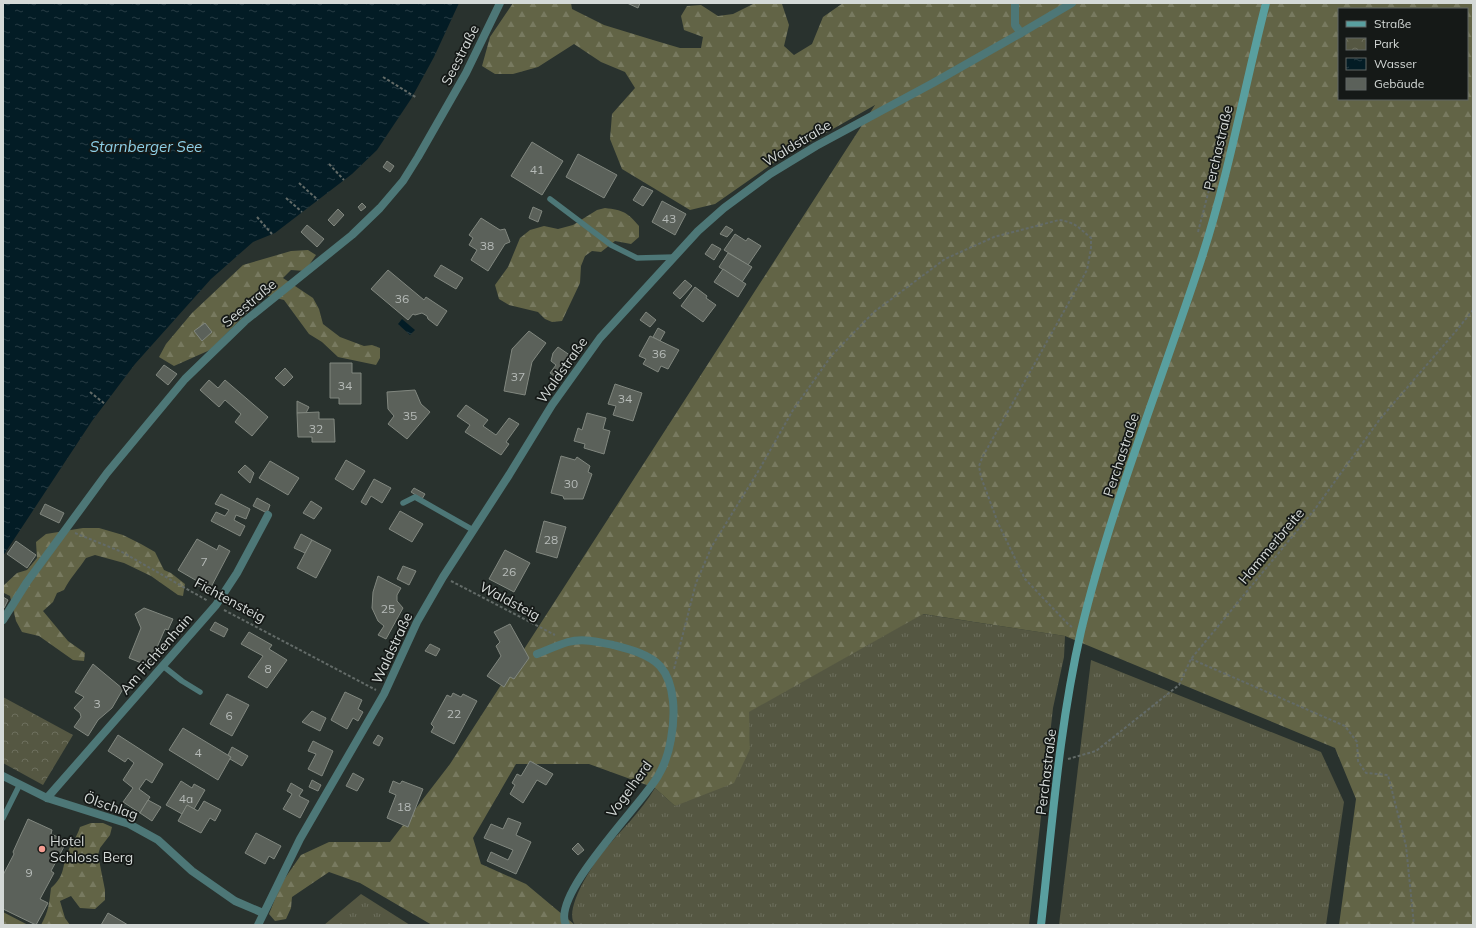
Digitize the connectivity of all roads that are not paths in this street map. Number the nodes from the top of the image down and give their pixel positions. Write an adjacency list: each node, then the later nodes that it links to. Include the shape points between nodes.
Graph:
1 (500, 3): 11 (street, Seestraße, via 466,73 403,181 352,235 245,321 185,379 129,445 65,529)
2 (1015, 3): 5 (street, via 1015,25)
3 (1072, 3): 5 (street, Waldstraße)
4 (1266, 3): 22 (main road, Perchastraße, via 1222,189 1104,548 1082,631 1059,761)
5 (1021, 34): 7 (street, Waldstraße, via 816,146 770,174 724,208)
6 (550, 199): 7 (lane, via 611,245 637,258)
7 (674, 257): 10 (street, Waldstraße, via 600,338 574,373)
8 (403, 503): 10 (lane, via 414,497)
9 (268, 515): 13 (street, Am Fichtenhain, via 237,573 216,605)
10 (473, 530): 19 (street, Waldstraße, via 417,622 384,694 300,839)
11 (3, 620)
12 (537, 654): 21 (street, Vogelherd, via 569,642 584,640 643,655 660,667 666,675 673,708 671,739 658,777 585,871 564,909)
13 (163, 666): 14 (lane); 17 (street, Am Fichtenhain)
14 (200, 692)
15 (3, 776): 16 (street, Ölschlag)
16 (19, 786): 17 (street, Ölschlag); 18 (lane)
17 (47, 798): 19 (street, Ölschlag, via 129,824 158,840 192,871 235,900)
18 (3, 818)
19 (263, 913): 20 (street, Waldstraße)
20 (258, 925)
21 (566, 925)
22 (1041, 925)

